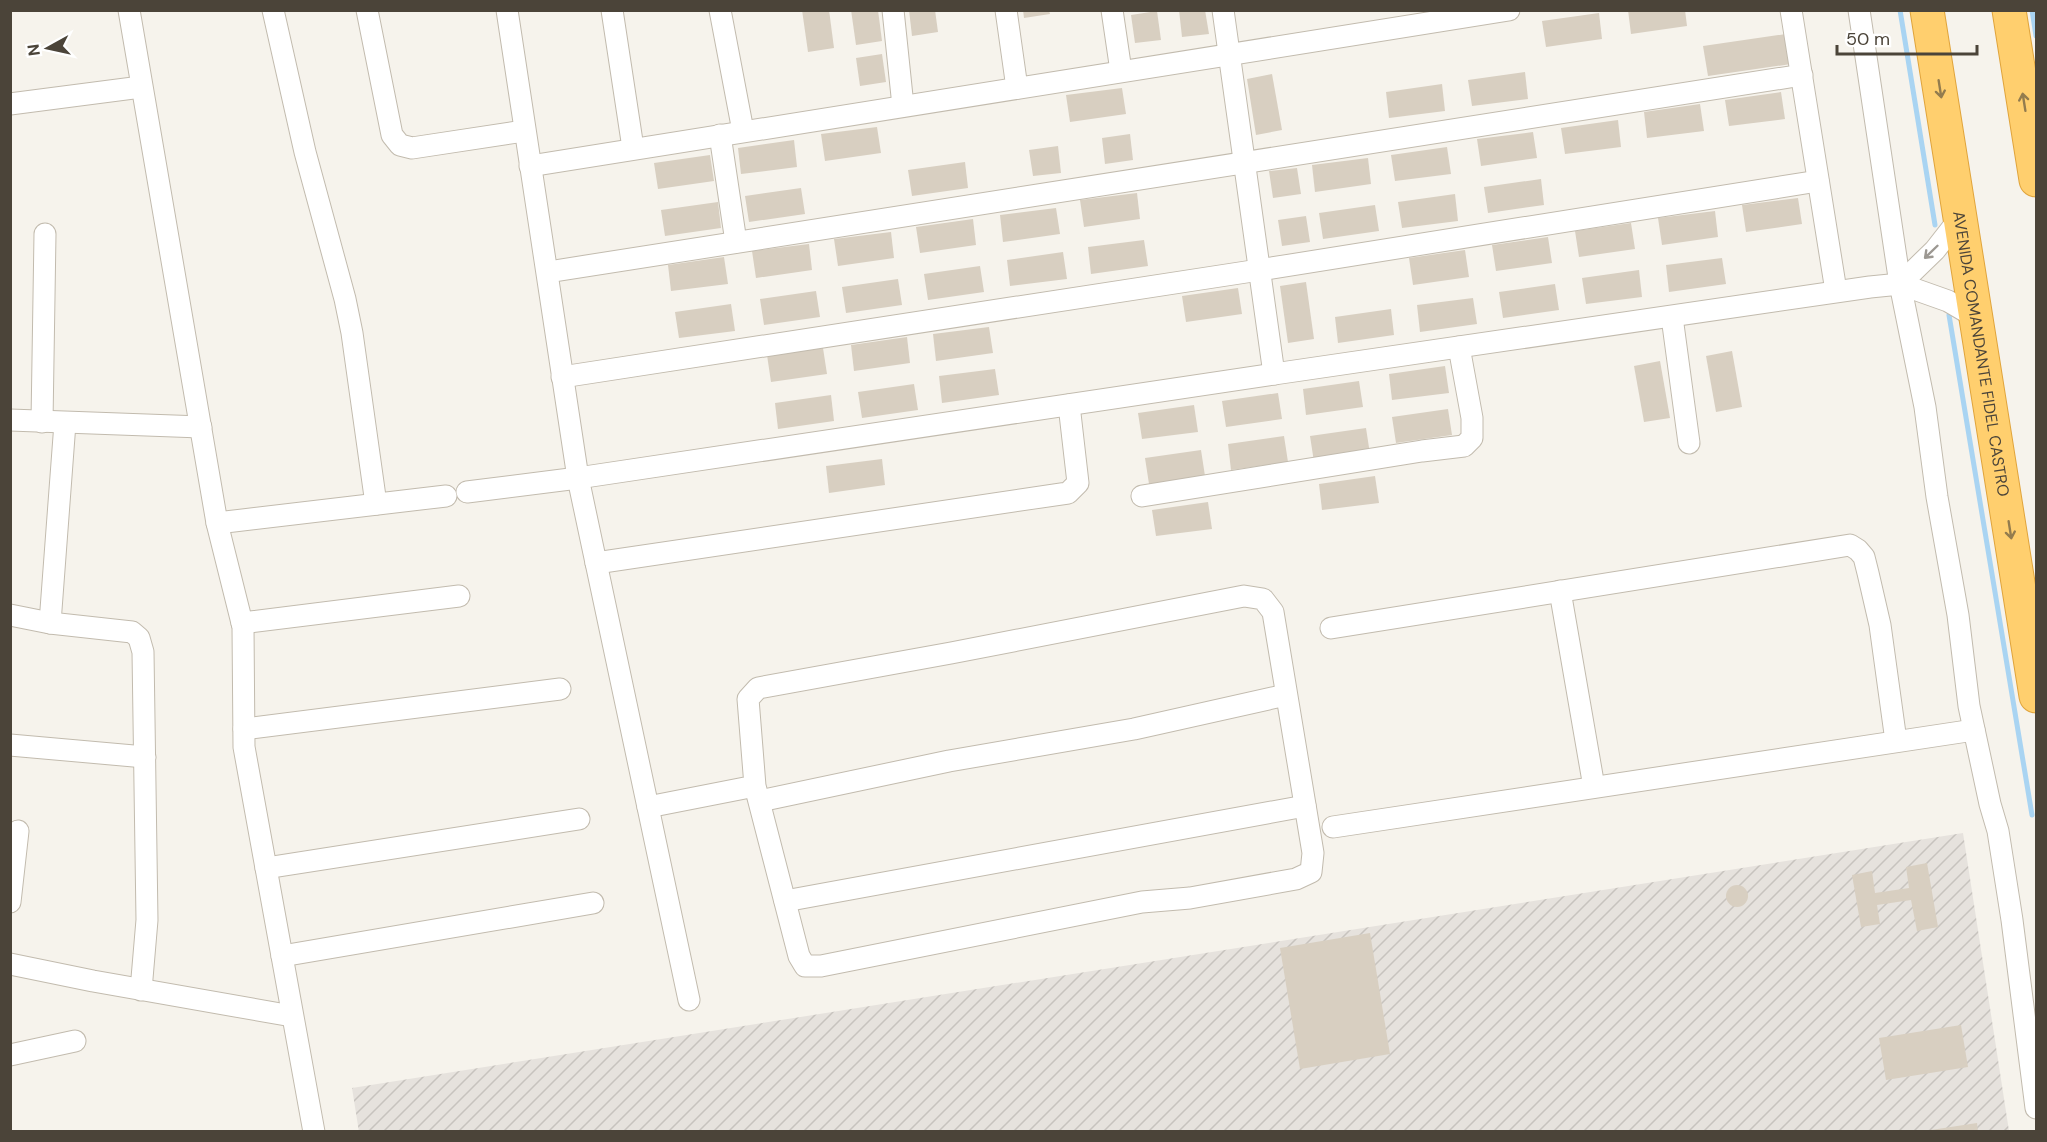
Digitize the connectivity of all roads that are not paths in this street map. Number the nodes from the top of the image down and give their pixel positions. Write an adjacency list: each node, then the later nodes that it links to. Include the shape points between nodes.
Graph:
1 (129, 10): 19 (street)
2 (273, 10): 53 (street, via 305,152 345,299)
3 (367, 10): 23 (street, via 392,135 400,145 412,148)
4 (507, 10): 23 (street)
5 (612, 10): 26 (street)
6 (720, 10): 24 (street)
7 (893, 10): 22 (street)
8 (1006, 10): 20 (street)
9 (1112, 10): 17 (street)
10 (1223, 10): 16 (street)
11 (1509, 10): 16 (street)
12 (1791, 10): 18 (street)
13 (1859, 10): 36 (street)
14 (1927, 10): 31 (highway, AVENIDA COMANDANTE FIDEL CASTRO, one-way to 31)
15 (2009, 10): 29 (highway, one-way to 15)
16 (1230, 54): 17 (street); 27 (street)
17 (1120, 71): 20 (street)
18 (1802, 75): 27 (street); 30 (street)
19 (141, 87): 21 (street); 47 (street)
20 (1017, 88): 22 (street)
21 (10, 105)
22 (903, 106): 24 (street)
23 (525, 131): 28 (street)
24 (743, 131): 25 (street)
25 (720, 135): 26 (street); 33 (street)
26 (633, 148): 28 (street)
27 (1245, 163): 33 (street); 34 (street)
28 (530, 166): 35 (street)
29 (2037, 180)
30 (1818, 181): 34 (street); 37 (street)
31 (1960, 218): 36 (street, one-way to 36, via 1935,250); 39 (highway, AVENIDA COMANDANTE FIDEL CASTRO)
32 (45, 234): 45 (street)
33 (736, 242): 35 (street)
34 (1259, 270): 41 (street); 42 (street)
35 (548, 272): 42 (street)
36 (1900, 284): 37 (street); 39 (street, via 1948,301); 66 (street, via 1925,407)
37 (1836, 291): 38 (street)
38 (1672, 317): 40 (street); 48 (street)
39 (1977, 318): 64 (highway, AVENIDA COMANDANTE FIDEL CASTRO, one-way to 64)
40 (1459, 347): 41 (street); 52 (street, via 1472,418 1472,438 1464,446)
41 (1274, 374): 43 (street)
42 (562, 377): 49 (street)
43 (1069, 405): 49 (street); 55 (street, via 1078,483 1068,493)
44 (10, 420): 45 (street)
45 (42, 422): 46 (street)
46 (65, 423): 47 (street); 59 (street)
47 (201, 427): 54 (street)
48 (1689, 443)
49 (578, 478): 50 (street); 55 (street)
50 (467, 492)
51 (446, 496): 53 (street)
52 (1142, 496)
53 (376, 504): 54 (street)
54 (217, 523): 60 (street)
55 (596, 563): 73 (street)
56 (1560, 591): 61 (street); 67 (street, via 1850,545 1864,557 1868,573 1880,625); 70 (street)
57 (459, 596): 60 (street)
58 (10, 615): 59 (street)
59 (50, 623): 69 (street, via 132,632 139,638 143,652)
60 (242, 623): 65 (street)
61 (1331, 628)
62 (560, 689): 65 (street)
63 (1286, 695): 71 (street, via 1134,729); 71 (street, via 1273,612 1263,599 1244,596 758,688 748,699); 72 (street)
64 (2037, 696)
65 (244, 729): 77 (street)
66 (1974, 730): 67 (street); 88 (street, via 1998,831)
67 (1896, 741): 70 (street)
68 (10, 745): 69 (street)
69 (146, 757): 83 (street, via 147,920)
70 (1594, 787): 75 (street)
71 (757, 793): 73 (street); 78 (street)
72 (1305, 806): 78 (street); 78 (street, via 1313,853 1311,872 1296,879 1190,898 1142,902 821,966 805,966 799,956)
73 (648, 807): 84 (street)
74 (579, 819): 77 (street)
75 (1333, 827)
76 (18, 831): 79 (street)
77 (266, 868): 81 (street)
78 (785, 901)
79 (10, 902)
80 (593, 903): 81 (street)
81 (282, 956): 85 (street)
82 (10, 964): 83 (street)
83 (141, 990): 85 (street)
84 (689, 1000)
85 (292, 1016): 89 (street)
86 (75, 1041): 87 (street)
87 (10, 1055)
88 (2037, 1108)
89 (314, 1131)

